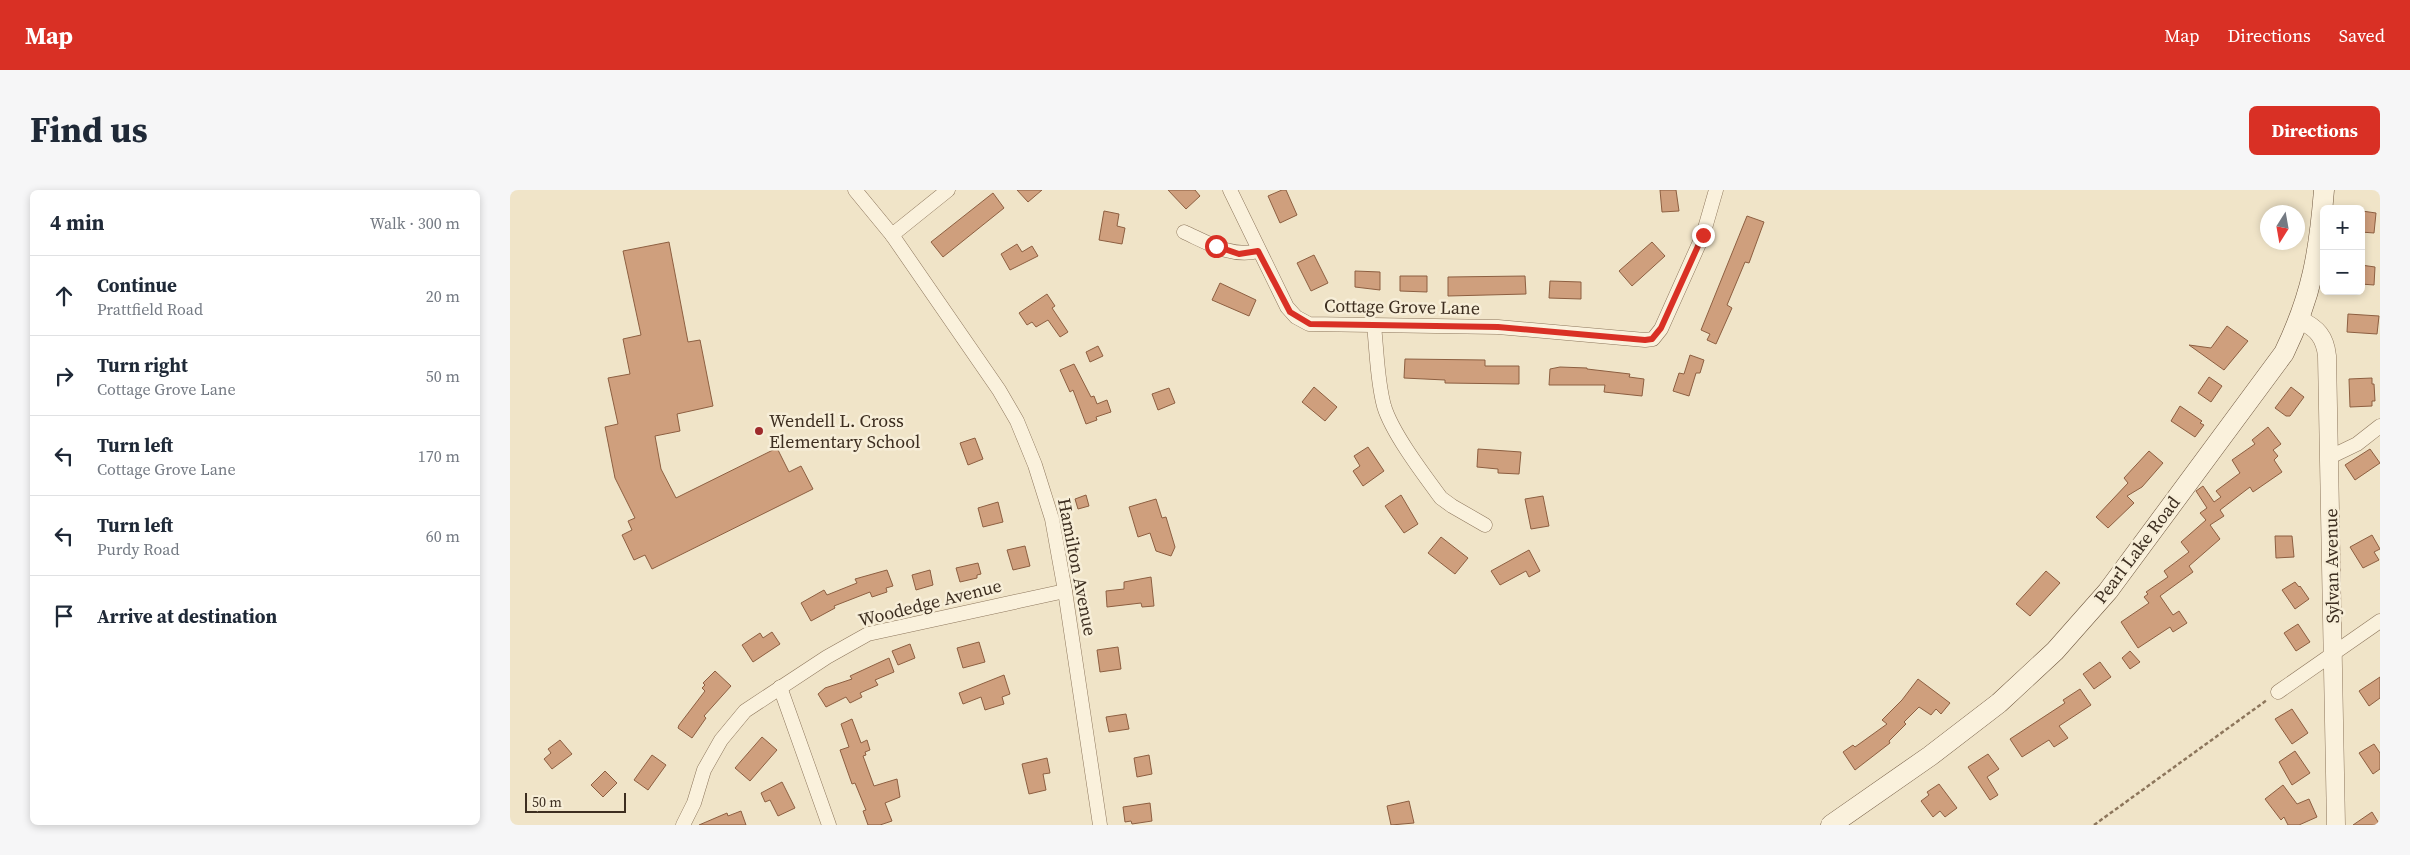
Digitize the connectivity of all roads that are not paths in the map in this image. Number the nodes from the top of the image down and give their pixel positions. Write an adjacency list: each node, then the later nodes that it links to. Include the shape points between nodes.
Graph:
1 (856, 190): 7 (street, Hamilton Avenue)
2 (948, 190): 7 (street)
3 (1230, 190): 8 (street, Cottage Grove Lane)
4 (1716, 190): 10 (street, Cottage Grove Lane, via 1703,235 1661,328 1652,339 1498,327)
5 (2324, 190): 9 (main road, Pearl Lake Road, via 2313,279)
6 (1184, 232): 8 (street, via 1231,252 1246,254)
7 (892, 235): 14 (street, Hamilton Avenue, via 1017,421 1052,519)
8 (1258, 251): 10 (street, Cottage Grove Lane, via 1287,307 1296,317 1317,325)
9 (2300, 320): 12 (street, Sylvan Avenue, via 2320,333 2325,343); 22 (main road, Pearl Lake Road, via 2284,353 2255,395 2108,591 2055,651 1999,702 1930,756)
10 (1374, 326): 13 (street, via 1380,386 1393,426 1441,498)
11 (2380, 426): 12 (street, via 2356,444)
12 (2330, 457): 16 (street, Sylvan Avenue)
13 (1486, 525)
14 (1065, 591): 17 (street, Woodedge Avenue, via 868,634); 21 (street, Hamilton Avenue)
15 (2380, 621): 16 (street)
16 (2334, 655): 18 (street); 23 (street, Sylvan Avenue)
17 (780, 687): 19 (street, Woodedge Avenue, via 745,711 721,740 704,770); 20 (street)
18 (2278, 692)
19 (684, 825)
20 (829, 825)
21 (1100, 825)
22 (1831, 825)
23 (2336, 825)

